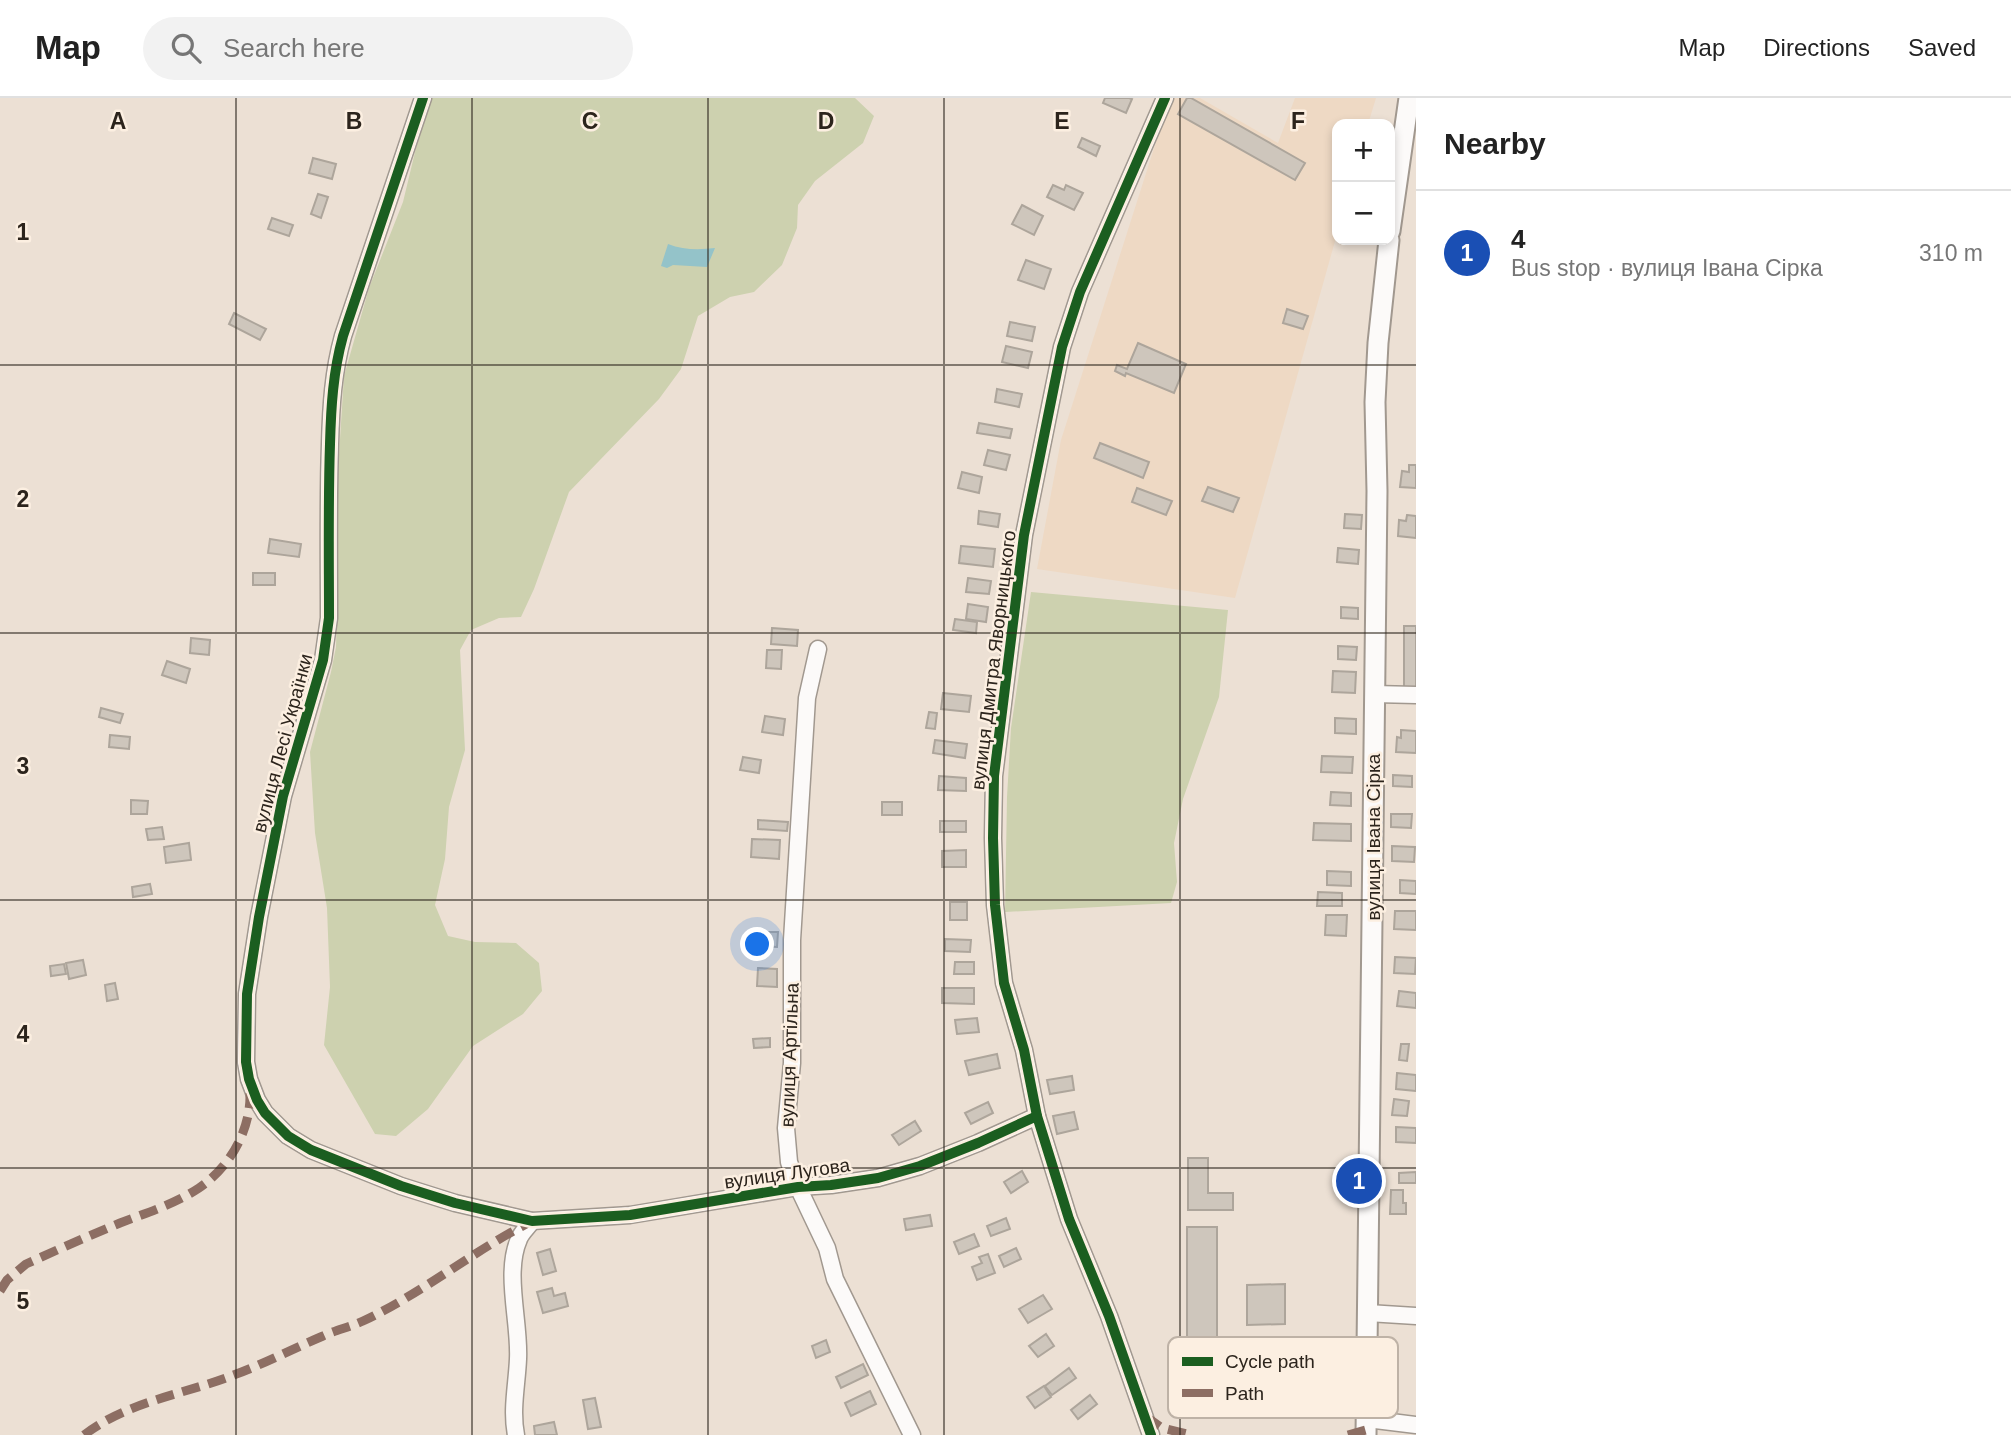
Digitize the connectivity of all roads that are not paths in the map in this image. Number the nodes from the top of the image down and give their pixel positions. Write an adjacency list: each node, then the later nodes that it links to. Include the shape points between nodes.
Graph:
1 (423, 98): 11 (street, вулиця Лесі Українки, via 337,360 331,396 328,635 283,796 259,917 247,994 246,1062 265,1114 311,1150 401,1186)
2 (1165, 98): 9 (street, вулиця Дмитра Яворницького, via 1080,292 1062,347 1024,535 1009,652 994,776 995,905 1004,983)
3 (1409, 98): 4 (street)
4 (1395, 196)
5 (1388, 245): 7 (street, вулиця Івана Сірка, via 1376,402)
6 (818, 649): 10 (street, вулиця Артільна, via 807,698 792,940 792,1063 786,1128 789,1162)
7 (1374, 694): 8 (street); 12 (street, вулиця Івана Сірка)
8 (1416, 695)
9 (1037, 1116): 10 (street, вулиця Лугова, via 920,1166 878,1178); 19 (street, вулиця Дмитра Яворницького, via 1069,1219)
10 (799, 1187): 11 (street, вулиця Лугова, via 630,1215); 18 (street, вулиця Артільна, via 827,1248 835,1279)
11 (532, 1222): 17 (street, via 519,1238 512,1280 518,1357)
12 (1368, 1312): 13 (street); 14 (street, вулиця Івана Сірка)
13 (1416, 1316)
14 (1368, 1337)
15 (1416, 1426): 16 (street)
16 (1366, 1427)
17 (516, 1435)
18 (912, 1435)
19 (1151, 1435)

